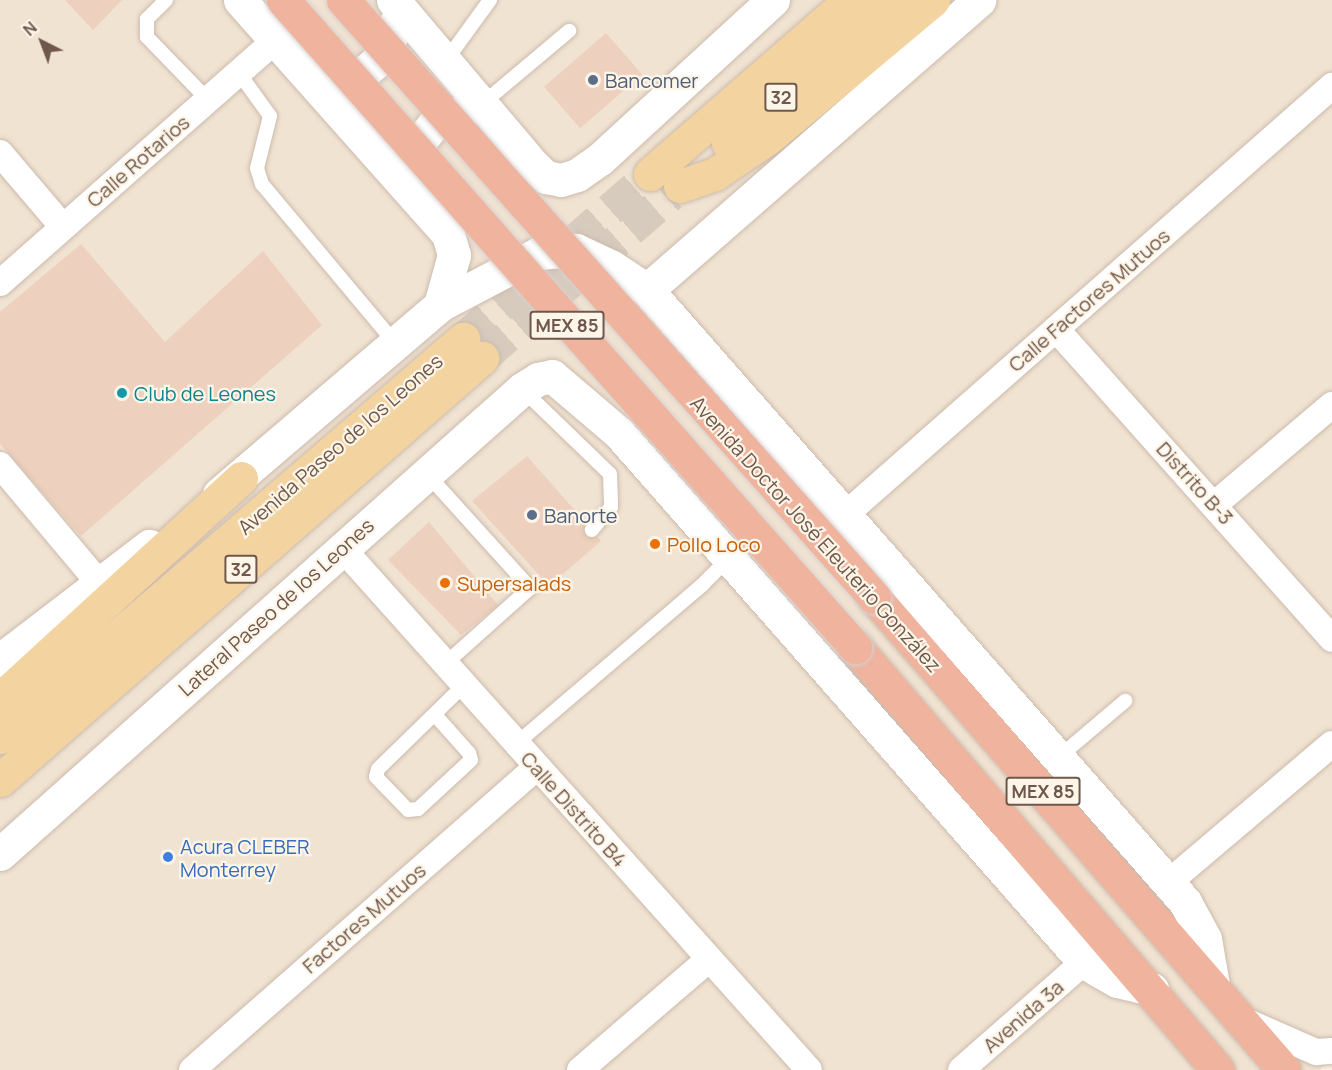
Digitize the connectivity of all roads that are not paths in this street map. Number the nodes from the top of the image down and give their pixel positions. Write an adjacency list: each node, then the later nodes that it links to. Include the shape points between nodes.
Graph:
1 (166, 0): 19 (lane, via 147,19 147,37)
2 (240, 0): 14 (street)
3 (284, 0): 62 (highway, MEX 85, bridge)
4 (343, 0): 61 (highway, Avenida Doctor José Eleuterio González / MEX 85, bridge)
5 (490, 0): 15 (lane)
6 (773, 0): 20 (street, via 600,159 577,175 561,180 546,177)
7 (816, 0): 22 (main road, via 711,91 669,142)
8 (850, 0): 22 (main road, 32)
9 (892, 0): 22 (main road, 32)
10 (933, 0): 22 (main road, via 769,137 715,174)
11 (979, 0): 26 (street)
12 (402, 4): 15 (street); 16 (street, via 385,54 362,75 333,82)
13 (569, 31): 20 (lane)
14 (276, 40): 16 (street); 17 (street, Calle Rotarios)
15 (445, 62): 20 (street)
16 (303, 71): 23 (street)
17 (239, 73): 19 (street, Calle Rotarios); 29 (lane, via 270,116 257,168 262,184)
18 (1332, 86): 28 (street, Calle Factores Mutuos)
19 (208, 100): 24 (street, Calle Rotarios)
20 (482, 105): 23 (street, via 456,111 433,125 421,140 410,166)
21 (0, 153): 24 (street)
22 (667, 185)
23 (410, 191): 27 (street, via 448,234 454,255)
24 (63, 227): 25 (street, Calle Rotarios)
25 (0, 283)
26 (647, 290): 27 (street, via 576,250 530,257); 37 (street)
27 (440, 305): 29 (street)
28 (1056, 329): 36 (street, Distrito B-3); 37 (street, Calle Factores Mutuos)
29 (396, 344): 35 (street)
30 (522, 389): 32 (lane); 32 (street, Lateral Paseo de los Leones, via 546,376 560,379); 34 (street, Lateral Paseo de los Leones)
31 (1332, 405): 36 (street)
32 (624, 464): 38 (lane, via 611,507); 40 (street)
33 (0, 465): 42 (street)
34 (426, 473): 39 (street, Lateral Paseo de los Leones); 43 (lane)
35 (242, 478): 42 (street); 48 (main road)
36 (1214, 505): 44 (street, Distrito B-3)
37 (846, 514): 54 (street)
38 (592, 530)
39 (342, 548): 46 (street, Calle Distrito B4); 57 (street, Lateral Paseo de los Leones)
40 (729, 558): 52 (lane); 60 (street)
41 (541, 578): 43 (lane)
42 (99, 583): 45 (street)
43 (530, 588): 46 (lane)
44 (1332, 639)
45 (0, 660)
46 (445, 664): 47 (street, Calle Distrito B4)
47 (464, 685): 50 (lane); 52 (street, Calle Distrito B4)
48 (0, 699)
49 (1125, 701): 54 (lane)
50 (436, 716): 50 (lane, via 471,760 418,809 408,810 376,777 378,769)
51 (0, 737): 56 (main road, Avenida Paseo de los Leones / 32, via 472,349)
52 (516, 744): 55 (street, Calle Distrito B4)
53 (1332, 744): 58 (street)
54 (1059, 758): 58 (street)
55 (537, 767): 59 (street, Calle Distrito B4); 66 (street, Factores Mutuos)
56 (0, 780)
57 (0, 854)
58 (1168, 883): 61 (street, via 1185,902 1204,939)
59 (708, 960): 67 (street); 68 (street, Calle Distrito B4)
60 (1084, 962): 62 (street, via 1118,981); 69 (street, Avenida 3a)
61 (1213, 985): 63 (highway, Avenida Doctor José Eleuterio González / MEX 85)
62 (1152, 989): 65 (highway, MEX 85)
63 (1241, 1019): 64 (street, via 1316,1052); 70 (highway, Avenida Doctor José Eleuterio González / MEX 85)
64 (1332, 1052)
65 (1210, 1065)
66 (192, 1070)
67 (580, 1070)
68 (809, 1070)
69 (961, 1070)
70 (1284, 1070)

